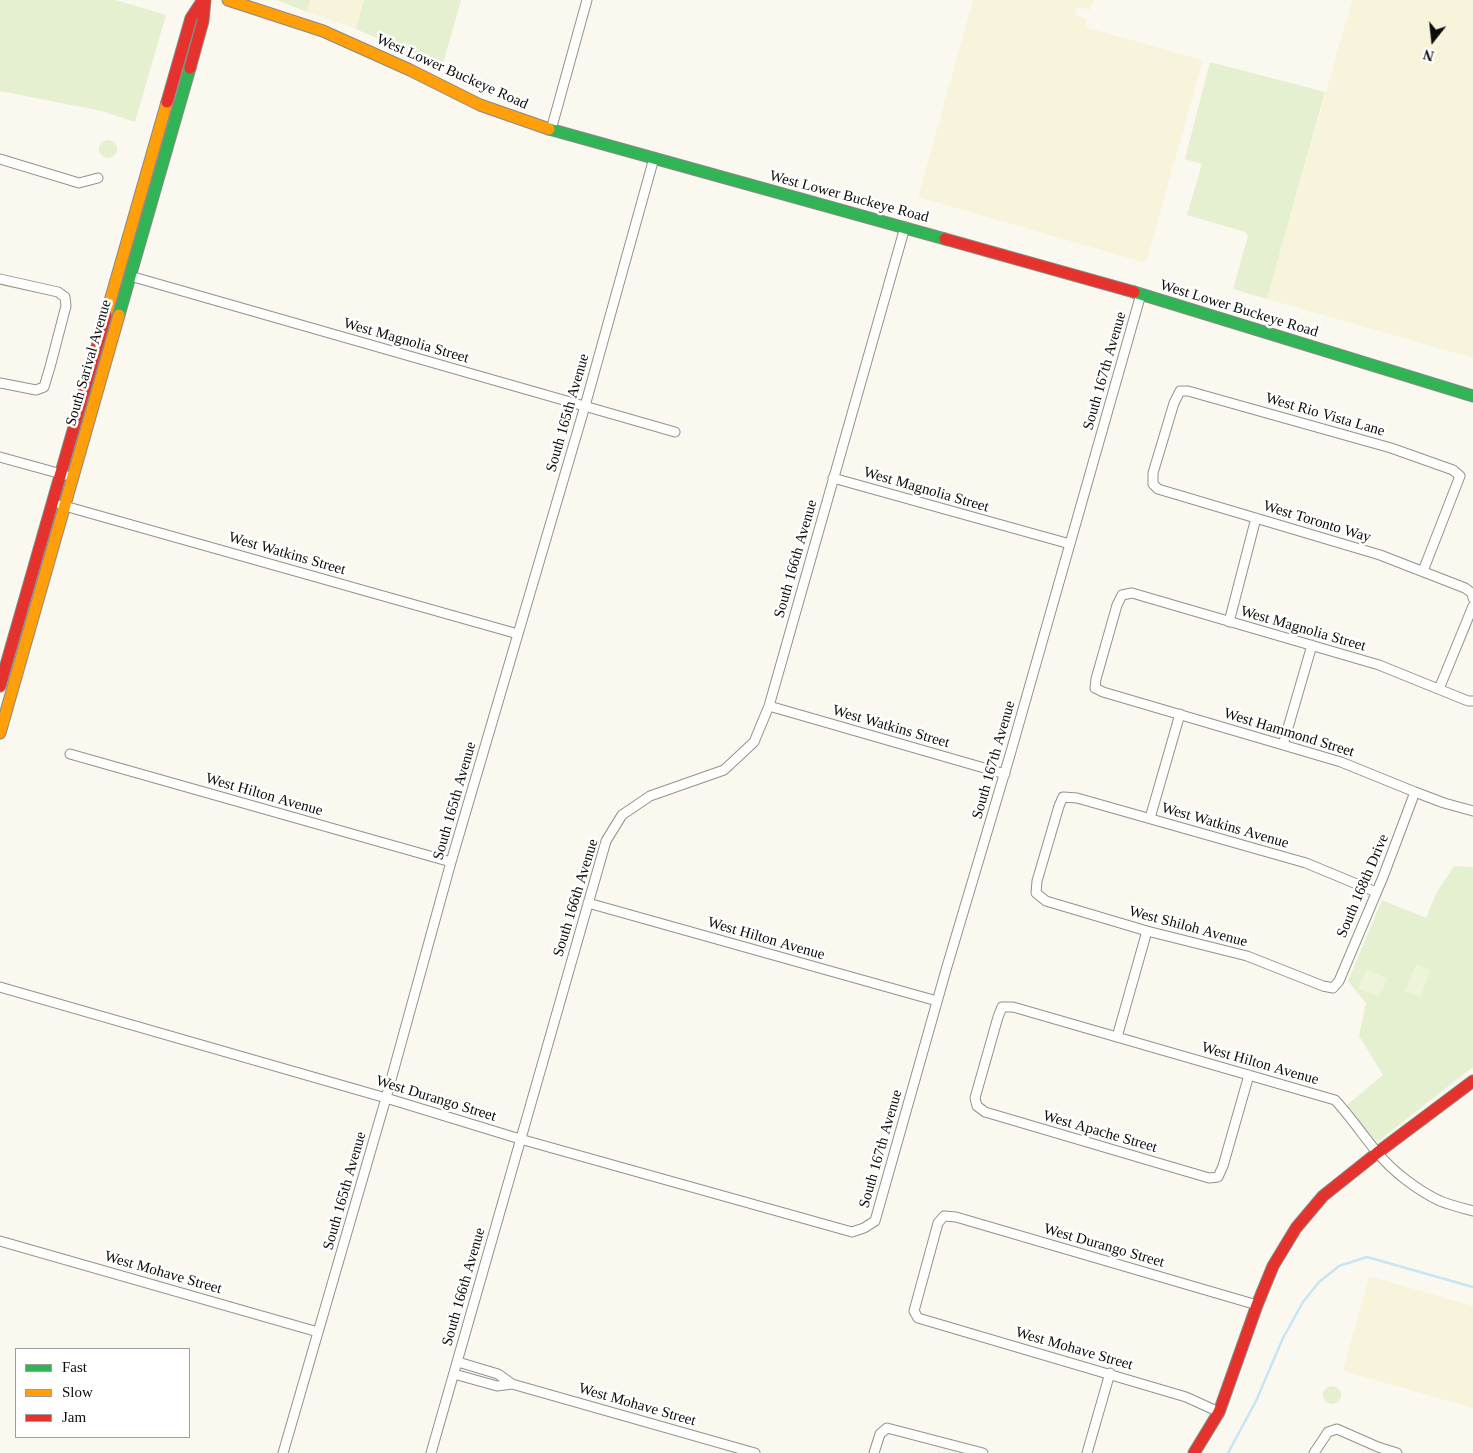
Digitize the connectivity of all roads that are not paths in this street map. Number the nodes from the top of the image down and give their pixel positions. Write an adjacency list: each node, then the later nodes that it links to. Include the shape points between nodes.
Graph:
1 (204, 0): 9 (main road, South Sarival Avenue, via 191,18); 10 (main road, South Sarival Avenue, via 203,21)
2 (228, 0): 4 (main road, West Lower Buckeye Road, via 330,34 480,105)
3 (587, 0): 4 (street)
4 (551, 130): 5 (main road, West Lower Buckeye Road)
5 (654, 158): 8 (main road, West Lower Buckeye Road); 15 (street, South 165th Avenue)
6 (0, 159): 7 (street, via 79,183)
7 (98, 178)
8 (904, 227): 12 (main road, West Lower Buckeye Road); 20 (street, South 166th Avenue)
9 (118, 273): 10 (main road); 19 (main road, South Sarival Avenue)
10 (130, 276): 15 (street, West Magnolia Street); 18 (main road, South Sarival Avenue)
11 (0, 279): 13 (street, via 58,292 65,297 66,306 44,387 36,390)
12 (1141, 294): 14 (main road, West Lower Buckeye Road); 25 (street, South 167th Avenue)
13 (0, 383)
14 (1473, 396)
15 (585, 406): 16 (street, West Magnolia Street); 30 (street, South 165th Avenue)
16 (675, 432)
17 (0, 457): 19 (street)
18 (74, 470): 19 (street, via 70,474); 22 (main road, South Sarival Avenue)
19 (60, 474): 23 (main road, South Sarival Avenue)
20 (833, 478): 25 (street, West Magnolia Street); 36 (street, South 166th Avenue)
21 (1153, 484): 24 (street, West Toronto Way, via 1158,489); 26 (street, West Rio Vista Lane, via 1153,473 1180,391 1188,390 1391,448 1453,470 1460,476)
22 (64, 504): 23 (street); 30 (street, West Watkins Street); 38 (main road, South Sarival Avenue)
23 (50, 510): 32 (main road, South Sarival Avenue)
24 (1256, 518): 26 (street, West Toronto Way); 29 (street)
25 (1070, 544): 41 (street, South 167th Avenue)
26 (1423, 571): 27 (street, West Toronto Way)
27 (1473, 595)
28 (1473, 606): 34 (street)
29 (1229, 622): 31 (street, West Magnolia Street); 33 (street, West Magnolia Street, via 1132,593 1122,595)
30 (518, 634): 45 (street, South 165th Avenue)
31 (1312, 645): 34 (street, West Magnolia Street, via 1379,665); 39 (street)
32 (0, 686)
33 (1095, 688): 37 (street, West Hammond Street)
34 (1439, 689): 35 (street, West Magnolia Street)
35 (1473, 701)
36 (770, 706): 41 (street, West Watkins Street); 48 (street, South 166th Avenue, via 754,742 724,770 650,796 622,815 606,841)
37 (1180, 714): 39 (street, West Hammond Street); 44 (street)
38 (0, 733)
39 (1284, 744): 42 (street, West Hammond Street, via 1341,762)
40 (70, 754): 45 (street, West Hilton Avenue)
41 (1005, 774): 52 (street, South 167th Avenue)
42 (1415, 792): 43 (street, West Hammond Street); 46 (street, South 168th Drive)
43 (1473, 811)
44 (1150, 818): 46 (street, West Watkins Avenue, via 1306,863); 47 (street, West Watkins Avenue, via 1064,797 1036,881)
45 (451, 862): 56 (street, South 165th Avenue)
46 (1376, 892): 51 (street, South 168th Drive, via 1339,981)
47 (1036, 894): 49 (street, West Shiloh Avenue, via 1046,901)
48 (588, 903): 52 (street, West Hilton Avenue); 58 (street, South 166th Avenue)
49 (1147, 931): 51 (street, West Shiloh Avenue, via 1247,956); 53 (street)
50 (0, 987): 56 (street, West Durango Street)
51 (1333, 988)
52 (937, 1001): 61 (street, South 167th Avenue, via 875,1221)
53 (1117, 1037): 54 (street, West Hilton Avenue); 57 (street, West Hilton Avenue, via 1013,1007 1002,1007 975,1098)
54 (1249, 1075): 57 (street, West Apache Street, via 1218,1177 1209,1178 1004,1118); 59 (street, West Hilton Avenue, via 1335,1100)
55 (1473, 1081): 59 (main road)
56 (386, 1098): 58 (street, West Durango Street); 65 (street, South 165th Avenue)
57 (976, 1106)
58 (520, 1138): 61 (street, West Durango Street, via 852,1232); 66 (street, South 166th Avenue)
59 (1377, 1153): 60 (street, West Hilton Avenue, via 1416,1187 1440,1201); 63 (main road, via 1323,1196 1296,1228 1273,1266)
60 (1473, 1211)
61 (864, 1228)
62 (0, 1241): 65 (street, West Mohave Street)
63 (1257, 1305): 64 (street, West Durango Street, via 944,1216 938,1223 914,1311); 72 (main road)
64 (918, 1318): 68 (street, West Mohave Street)
65 (318, 1332): 73 (street, South 165th Avenue)
66 (458, 1362): 67 (street, West Mohave Street); 69 (street, South 166th Avenue)
67 (486, 1370): 70 (street); 71 (street, West Mohave Street)
68 (1110, 1373): 72 (street, West Mohave Street, via 1186,1397); 78 (street)
69 (454, 1374): 70 (street, West Mohave Street); 74 (street, South 166th Avenue)
70 (482, 1382): 71 (street, West Mohave Street, via 497,1386)
71 (512, 1384): 75 (street, West Mohave Street)
72 (1219, 1412): 79 (main road)
73 (284, 1453)
74 (431, 1453)
75 (755, 1453)
76 (874, 1453): 77 (street, via 880,1434 887,1428)
77 (983, 1453)
78 (1087, 1453)
79 (1194, 1453)
80 (1314, 1453): 81 (street, via 1332,1430 1342,1430 1378,1448)
81 (1397, 1453)

